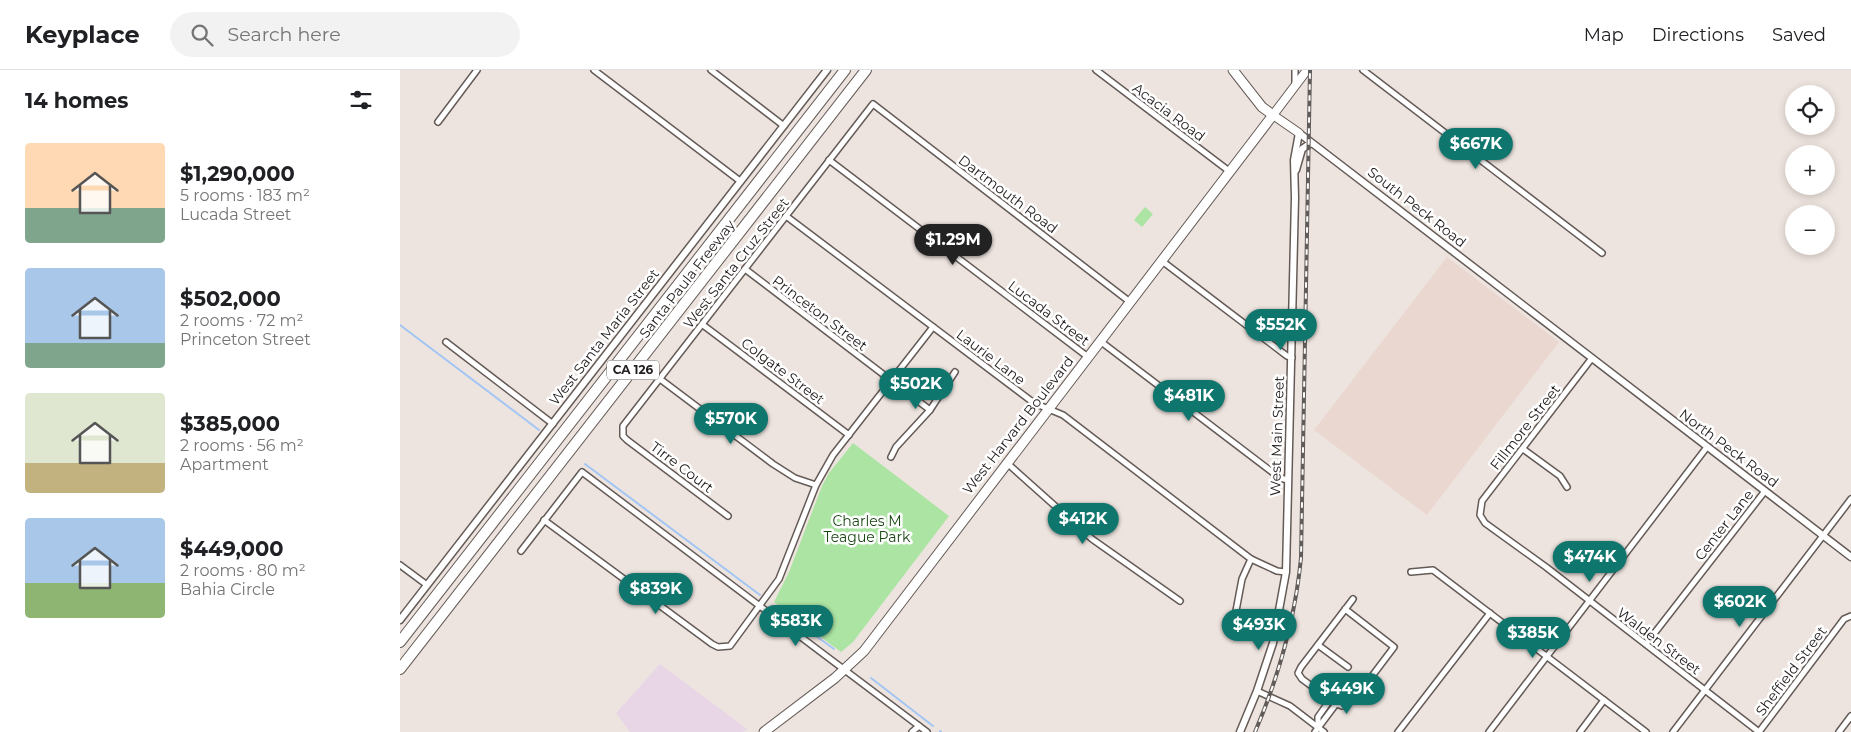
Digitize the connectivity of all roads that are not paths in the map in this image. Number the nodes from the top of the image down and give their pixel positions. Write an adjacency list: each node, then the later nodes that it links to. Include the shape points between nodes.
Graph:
1 (477, 70): 15 (street)
2 (594, 70): 22 (street)
3 (711, 70): 16 (street)
4 (827, 70): 16 (street, West Santa Maria Street)
5 (845, 70): 72 (highway, Santa Paula Freeway / CA 126)
6 (866, 70): 77 (highway, Santa Paula Freeway / CA 126)
7 (1096, 70): 20 (street, Acacia Road)
8 (1233, 70): 14 (main road, South Peck Road)
9 (1295, 70): 12 (street)
10 (1307, 70): 12 (main road)
11 (1363, 70): 24 (street)
12 (1295, 86): 14 (main road)
13 (873, 104): 19 (street, West Santa Cruz Street); 27 (street, Dartmouth Road)
14 (1272, 115): 17 (main road, South Peck Road); 20 (main road, West Harvard Boulevard)
15 (438, 122)
16 (784, 126): 22 (street, West Santa Maria Street)
17 (1298, 134): 18 (street, South Peck Road); 21 (street, West Main Street)
18 (1311, 143): 21 (street, via 1302,149); 34 (street, South Peck Road)
19 (829, 160): 23 (street, West Santa Cruz Street); 32 (street, Lucada Street)
20 (1229, 171): 25 (main road, West Harvard Boulevard)
21 (1294, 178): 33 (street, West Main Street)
22 (740, 181): 40 (street, West Santa Maria Street)
23 (786, 216): 26 (street, West Santa Cruz Street); 29 (street, Laurie Lane)
24 (1602, 253)
25 (1161, 260): 27 (main road, West Harvard Boulevard); 33 (street)
26 (745, 269): 28 (street, West Santa Cruz Street); 37 (street, Princeton Street)
27 (1130, 302): 30 (main road, West Harvard Boulevard)
28 (703, 325): 36 (street, West Santa Cruz Street); 41 (street, Colgate Street)
29 (933, 327): 37 (street); 38 (street, Laurie Lane, via 1034,403)
30 (1100, 341): 32 (main road, West Harvard Boulevard); 47 (street, Lucada Street, via 1280,478)
31 (446, 342): 40 (street)
32 (1088, 357): 38 (main road, West Harvard Boulevard)
33 (1292, 358): 47 (street, West Main Street)
34 (1592, 358): 43 (street, North Peck Road); 44 (street, Fillmore Street)
35 (955, 372): 39 (street)
36 (660, 379): 42 (street, West Santa Cruz Street, via 623,426); 48 (street, via 773,464 795,478)
37 (891, 381): 39 (street, Princeton Street); 41 (street)
38 (1048, 408): 46 (main road, West Harvard Boulevard); 58 (street, Laurie Lane, via 1063,415)
39 (930, 410): 45 (street)
40 (553, 424): 62 (street, West Santa Maria Street)
41 (850, 435): 48 (street, via 833,455)
42 (623, 436): 53 (street, Tirre Court)
43 (1707, 447): 50 (street, North Peck Road); 65 (street)
44 (1523, 449): 49 (street, via 1560,476); 52 (street, Fillmore Street, via 1482,501)
45 (891, 456)
46 (1007, 463): 64 (street, via 1092,539); 78 (main road, West Harvard Boulevard, via 886,622)
47 (1288, 480): 60 (street, West Main Street)
48 (816, 485): 66 (street, via 779,579)
49 (1567, 487)
50 (1765, 491): 55 (street, North Peck Road); 73 (street, Center Lane)
51 (1851, 499): 55 (street)
52 (1479, 511): 65 (street, Walden Street, via 1485,523)
53 (728, 516)
54 (544, 520): 56 (street); 66 (street, via 718,648 730,646); 66 (street, via 582,472)
55 (1823, 536): 57 (street, North Peck Road); 79 (street)
56 (520, 551)
57 (1851, 557)
58 (1251, 559): 60 (street, Laurie Lane); 69 (street, via 1242,579)
59 (400, 565): 62 (street)
60 (1286, 572): 80 (street, West Main Street, via 1273,643)
61 (1411, 572): 68 (street, via 1433,570)
62 (427, 585): 71 (street, West Santa Maria Street)
63 (1354, 599): 67 (street)
64 (1180, 601)
65 (1589, 601): 73 (street, Walden Street); 75 (street)
66 (760, 608): 78 (street)
67 (1345, 610): 74 (street); 83 (street, via 1394,647 1354,700 1346,705)
68 (1490, 613): 75 (street); 92 (street)
69 (1235, 616)
70 (1851, 616): 97 (street, Sheffield Street, via 1841,623)
71 (400, 620)
72 (400, 642)
73 (1646, 644): 79 (street, Walden Street)
74 (1318, 645): 76 (street); 81 (street, via 1298,673)
75 (1547, 657): 82 (street); 93 (street)
76 (1348, 667)
77 (400, 669)
78 (845, 669): 85 (street); 87 (main road, West Harvard Boulevard)
79 (1705, 690): 96 (street); 97 (street, Walden Street)
80 (1257, 691): 86 (street, via 1290,706); 90 (street, West Main Street)
81 (1330, 700): 83 (street); 86 (street, via 1318,717)
82 (1604, 700): 94 (street); 95 (street)
83 (1336, 704): 86 (street)
84 (1851, 716): 98 (street)
85 (919, 726): 88 (street); 89 (street)
86 (1316, 730): 91 (street)
87 (764, 732)
88 (912, 732)
89 (927, 732)
90 (1240, 732)
91 (1324, 732)
92 (1398, 732)
93 (1489, 732)
94 (1580, 732)
95 (1646, 732)
96 (1673, 732)
97 (1759, 732)
98 (1839, 732)

